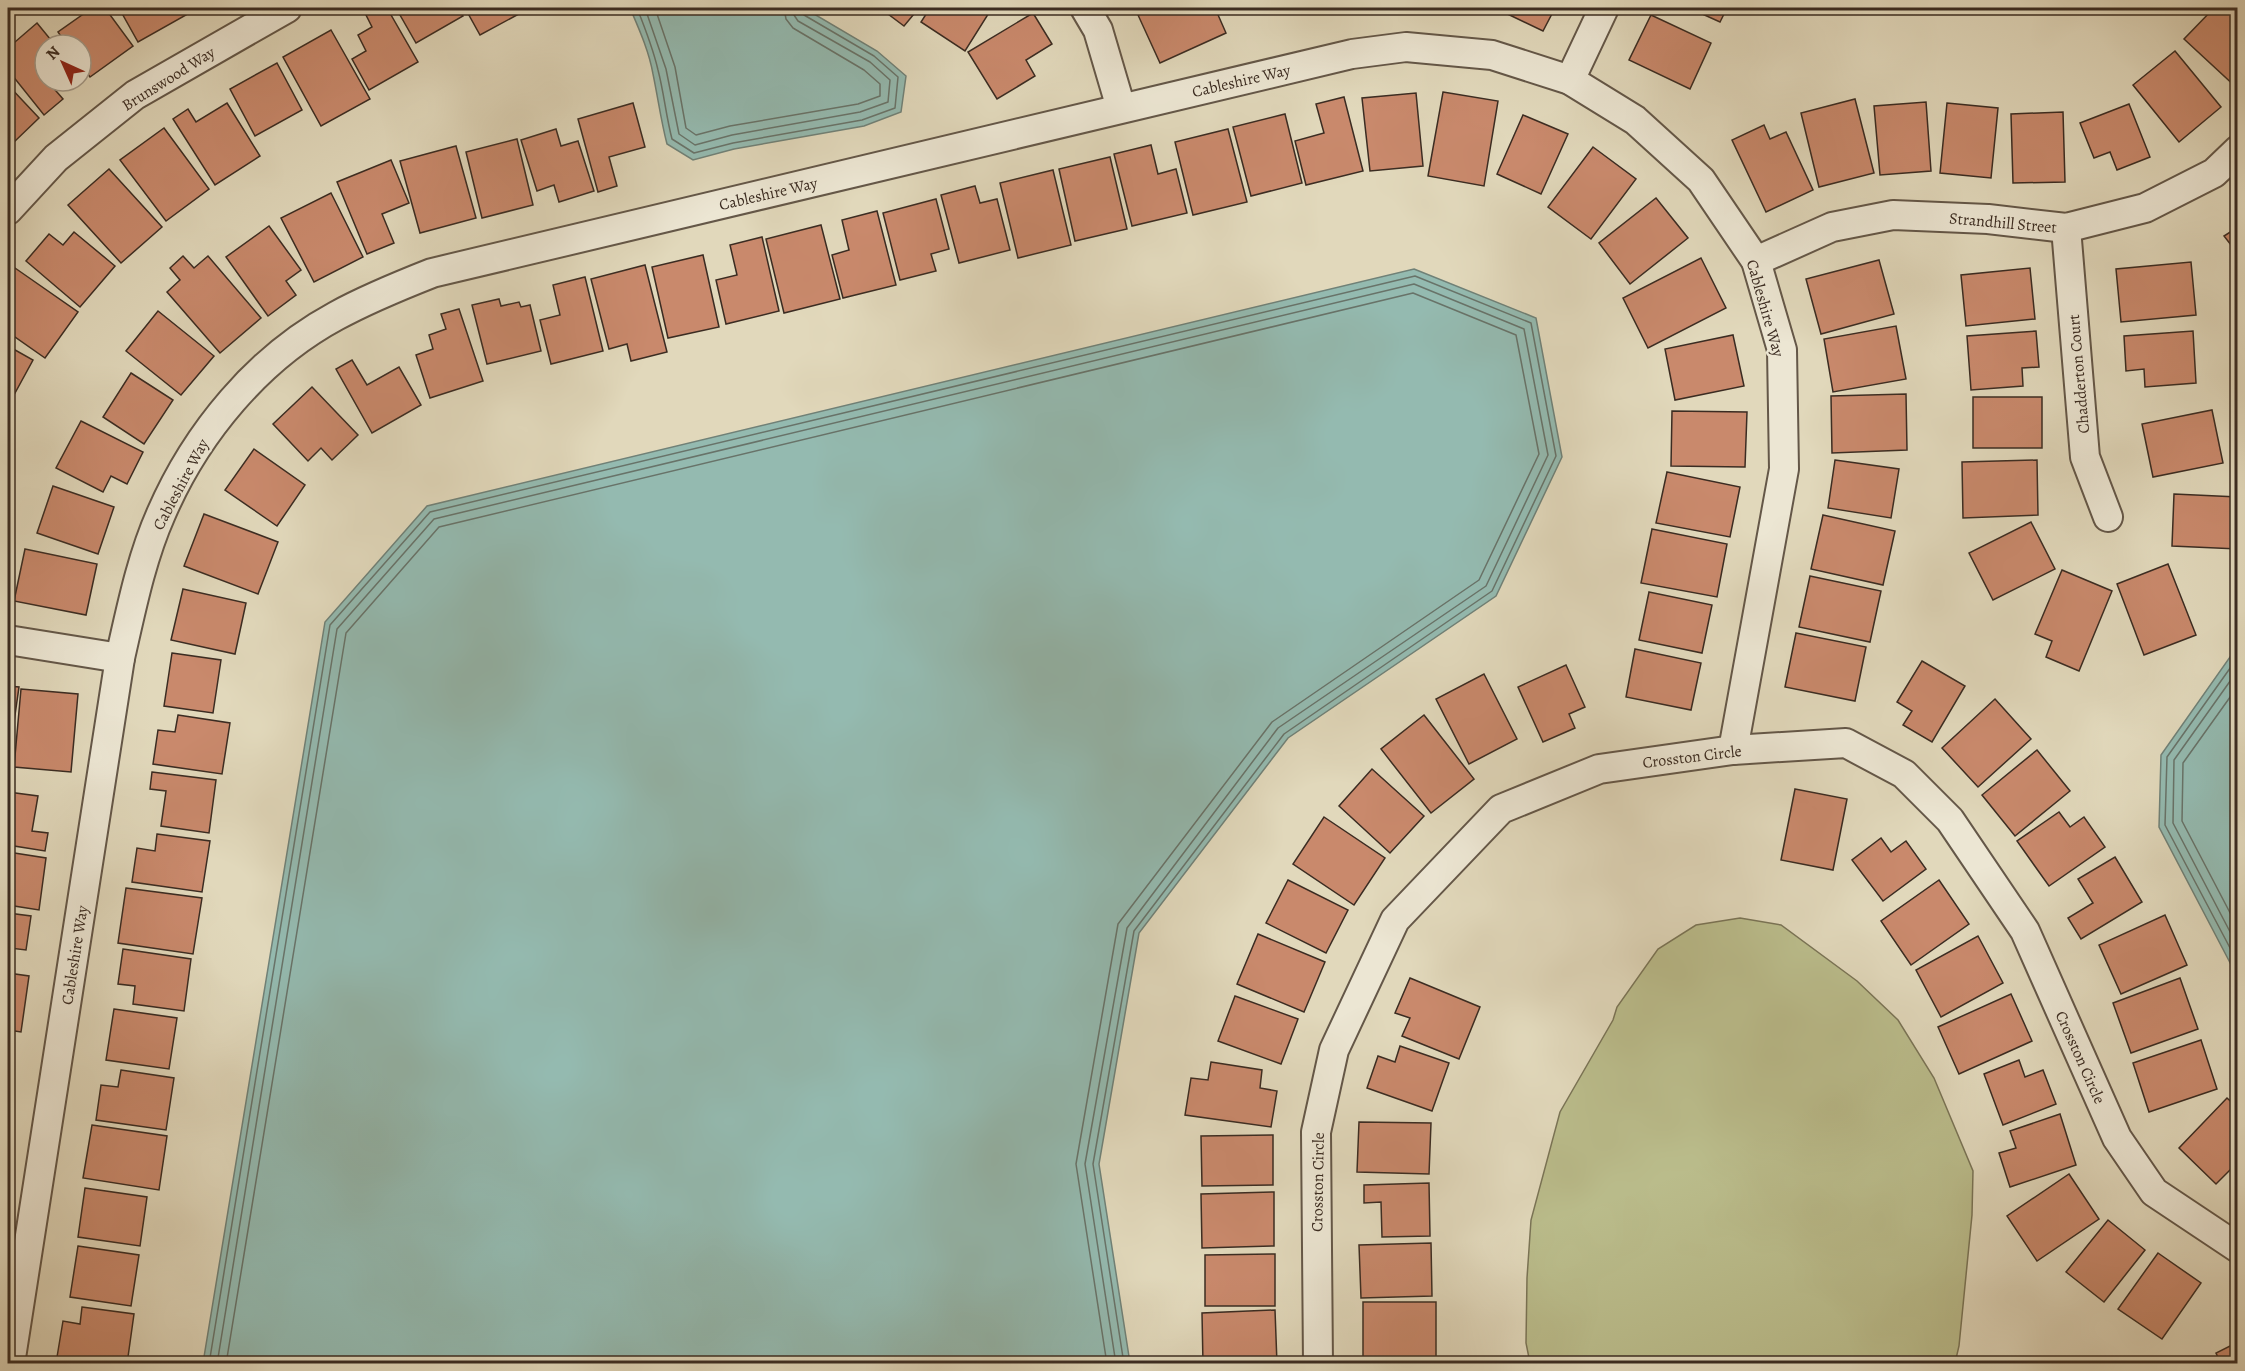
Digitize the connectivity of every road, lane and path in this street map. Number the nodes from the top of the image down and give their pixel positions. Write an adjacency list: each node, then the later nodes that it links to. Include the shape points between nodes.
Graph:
1 (287, 8): 7 (street, Brunswood Way, via 135,95 56,158)
2 (1085, 8): 5 (street, via 1098,30)
3 (1604, 8): 4 (street)
4 (1570, 80): 5 (street, Cableshire Way, via 1492,55 1406,47 1352,54); 9 (street, Cableshire Way, via 1635,120 1701,180)
5 (1121, 108): 12 (street, Cableshire Way, via 432,273 334,317 270,363 208,431 161,514 137,585)
6 (2238, 150): 8 (street, Strandhill Street, via 2214,173 2145,208)
7 (8, 210)
8 (2066, 228): 9 (street, Strandhill Street, via 1988,219 1893,215 1832,227); 10 (street, Chadderton Court, via 2085,457)
9 (1756, 261): 13 (street, Cableshire Way, via 1782,350 1784,469)
10 (2108, 517)
11 (8, 640): 12 (street)
12 (120, 658): 15 (street, Cableshire Way)
13 (1733, 750): 14 (street, Crosston Circle, via 1846,743 1904,774 1950,820 2025,931 2117,1138 2154,1192); 16 (street, Crosston Circle, via 1599,769 1501,809 1395,920 1334,1050 1316,1132)
14 (2238, 1248)
15 (10, 1364)
16 (1317, 1364)

